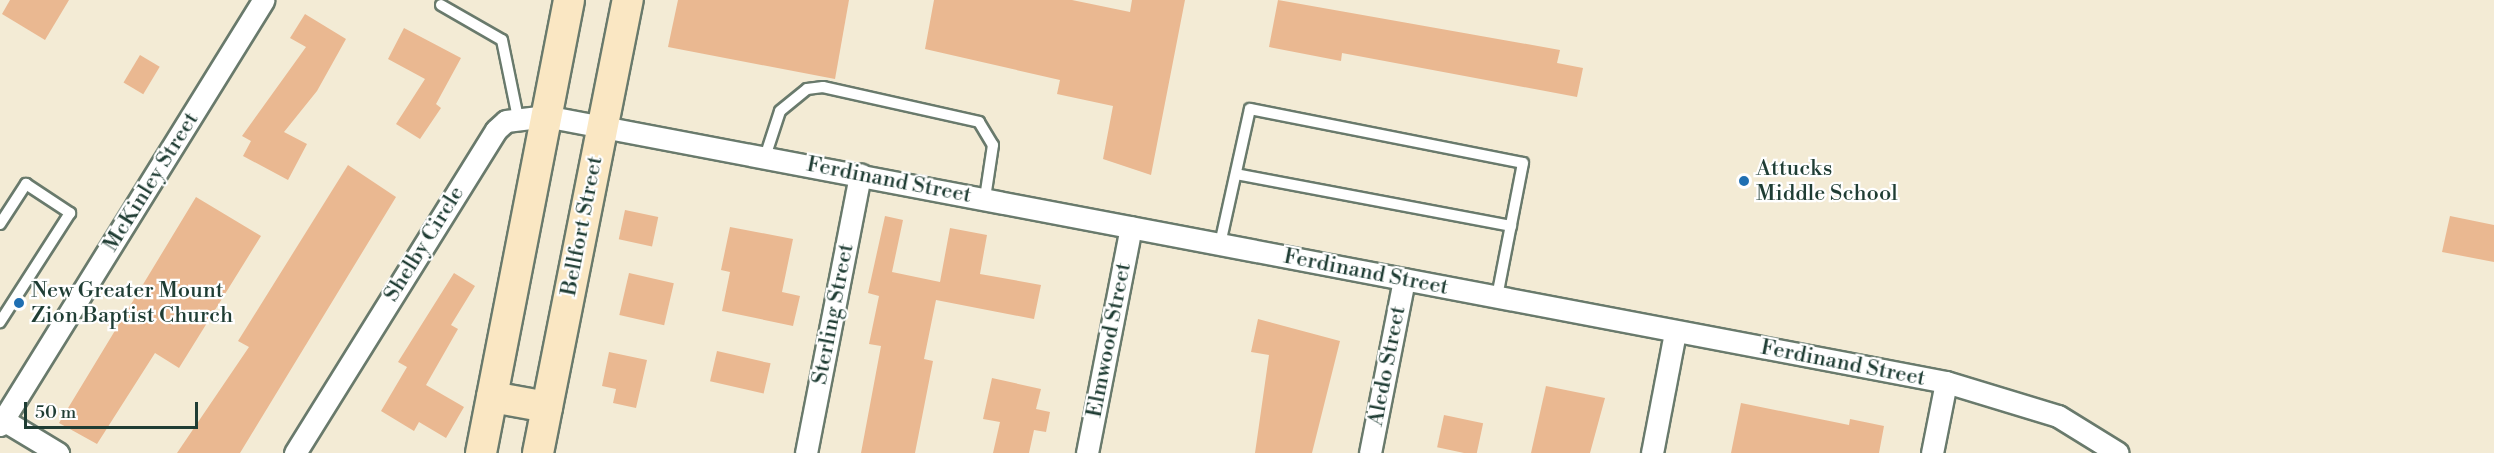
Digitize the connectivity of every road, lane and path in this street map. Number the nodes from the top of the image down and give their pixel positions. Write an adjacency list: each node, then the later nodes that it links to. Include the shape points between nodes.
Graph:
1 (263, 0): 22 (street, McKinley Street)
2 (569, 0): 5 (main road)
3 (628, 0): 6 (main road, Bellfort Street)
4 (441, 5): 5 (lane, via 502,40)
5 (531, 117): 6 (street); 20 (main road); 24 (street, Shelby Circle, via 506,121 483,147)
6 (601, 127): 7 (street, Ferdinand Street); 21 (main road, Bellfort Street)
7 (765, 158): 8 (street, Ferdinand Street); 10 (lane, via 780,111 807,89 823,87 979,122 993,145)
8 (860, 174): 10 (street, Ferdinand Street); 27 (street, Sterling Street)
9 (1236, 174): 13 (lane); 13 (lane, via 1250,109 1523,163); 14 (lane)
10 (985, 198): 12 (street, Ferdinand Street)
11 (0, 224): 17 (lane, via 26,184 70,213)
12 (1131, 226): 14 (street, Ferdinand Street); 28 (street, Elmwood Street)
13 (1511, 226): 16 (lane)
14 (1220, 244): 15 (street, Ferdinand Street)
15 (1404, 279): 16 (street, Ferdinand Street); 29 (street, Aledo Street)
16 (1497, 297): 18 (street, Ferdinand Street)
17 (0, 322)
18 (1676, 332): 19 (street, Ferdinand Street); 30 (street)
19 (1946, 382): 31 (street); 32 (street, Ferdinand Street, via 2058,416)
20 (492, 397): 21 (main road); 25 (main road)
21 (547, 407): 26 (main road, Bellfort Street)
22 (1, 421): 23 (street)
23 (58, 453)
24 (295, 453)
25 (481, 453)
26 (538, 453)
27 (806, 453)
28 (1087, 453)
29 (1370, 453)
30 (1652, 453)
31 (1932, 453)
32 (2118, 453)

